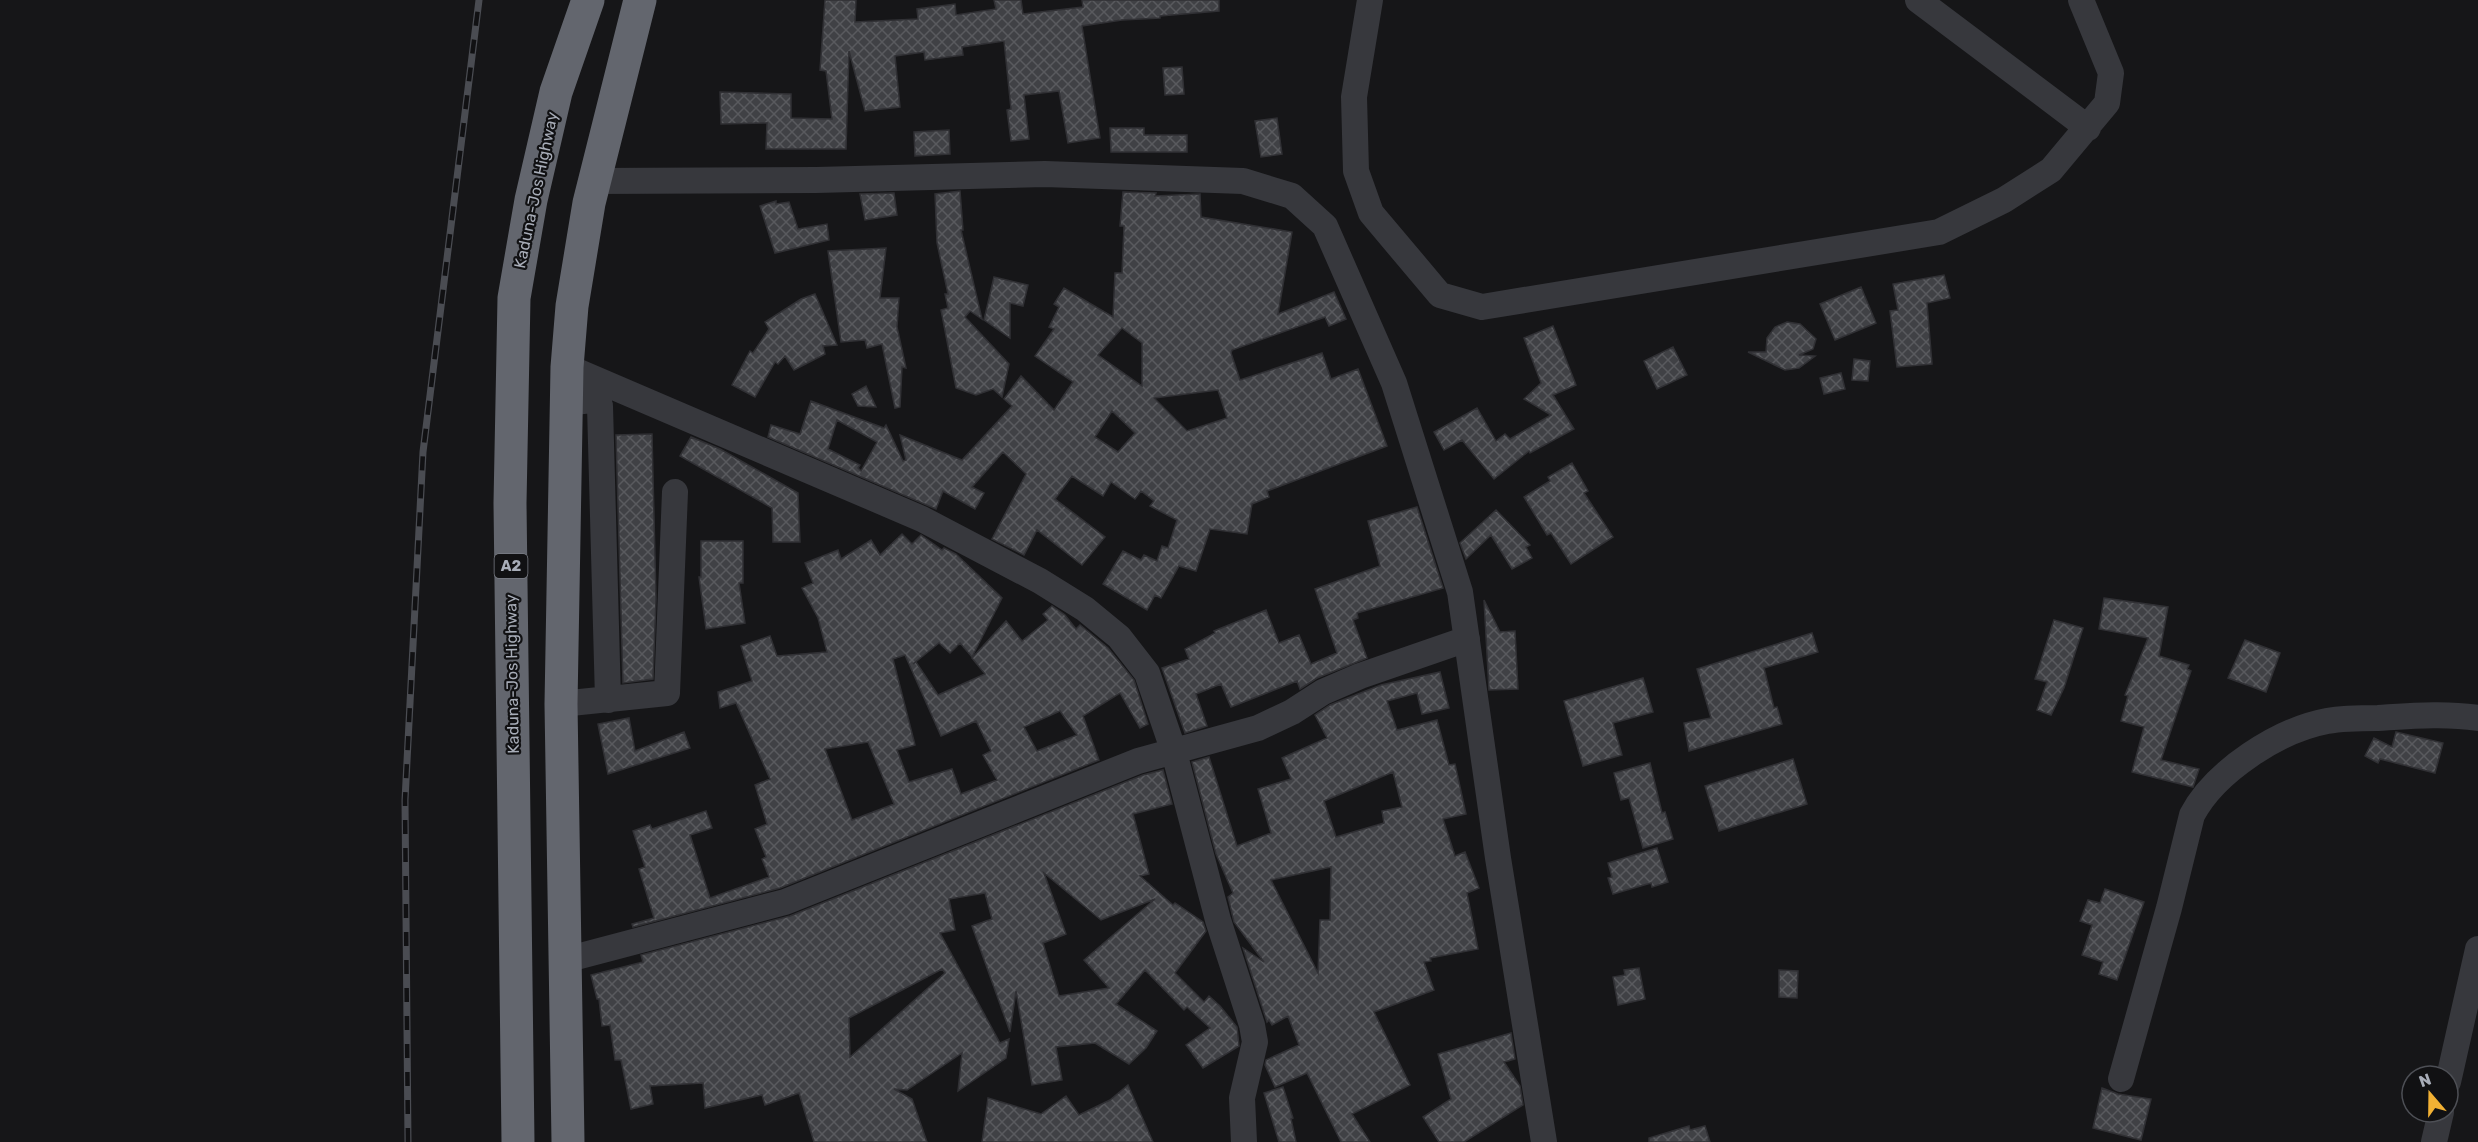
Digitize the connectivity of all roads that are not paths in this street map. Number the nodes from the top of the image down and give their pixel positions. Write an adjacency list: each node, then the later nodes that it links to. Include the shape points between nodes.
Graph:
1 (588, 0): 21 (highway, Kaduna-Jos Highway / A2, via 556,92 514,298 510,503)
2 (640, 0): 7 (highway)
3 (1370, 0): 6 (street, via 1354,97 1356,171 1371,213 1440,295 1482,307 1939,232 2004,200 2051,170)
4 (1918, 0): 6 (street)
5 (2081, 0): 6 (street, via 2111,73 2106,103)
6 (2088, 129)
7 (594, 181): 8 (highway, via 572,306); 11 (street, via 1045,174 1243,181 1292,196 1325,226 1394,383 1460,592)
8 (567, 367): 9 (highway); 15 (street, via 922,519 1085,609 1119,637 1147,673)
9 (565, 403): 12 (street, via 592,400 600,406); 13 (highway)
10 (675, 492): 12 (street, via 667,693)
11 (1467, 639): 15 (street, via 1360,676 1258,728); 24 (street)
12 (608, 700): 13 (street)
13 (561, 704): 17 (highway)
14 (2478, 718): 19 (street, via 2327,721 2269,744 2232,768 2192,814)
15 (1173, 752): 17 (street, via 1138,761 785,902); 23 (street, via 1255,1042 1242,1098)
16 (2478, 949): 18 (street)
17 (565, 960): 22 (highway)
18 (2452, 1064)
19 (2121, 1079)
20 (2438, 1124): 25 (street)
21 (518, 1142)
22 (568, 1142)
23 (1244, 1142)
24 (1544, 1142)
25 (2434, 1142)

